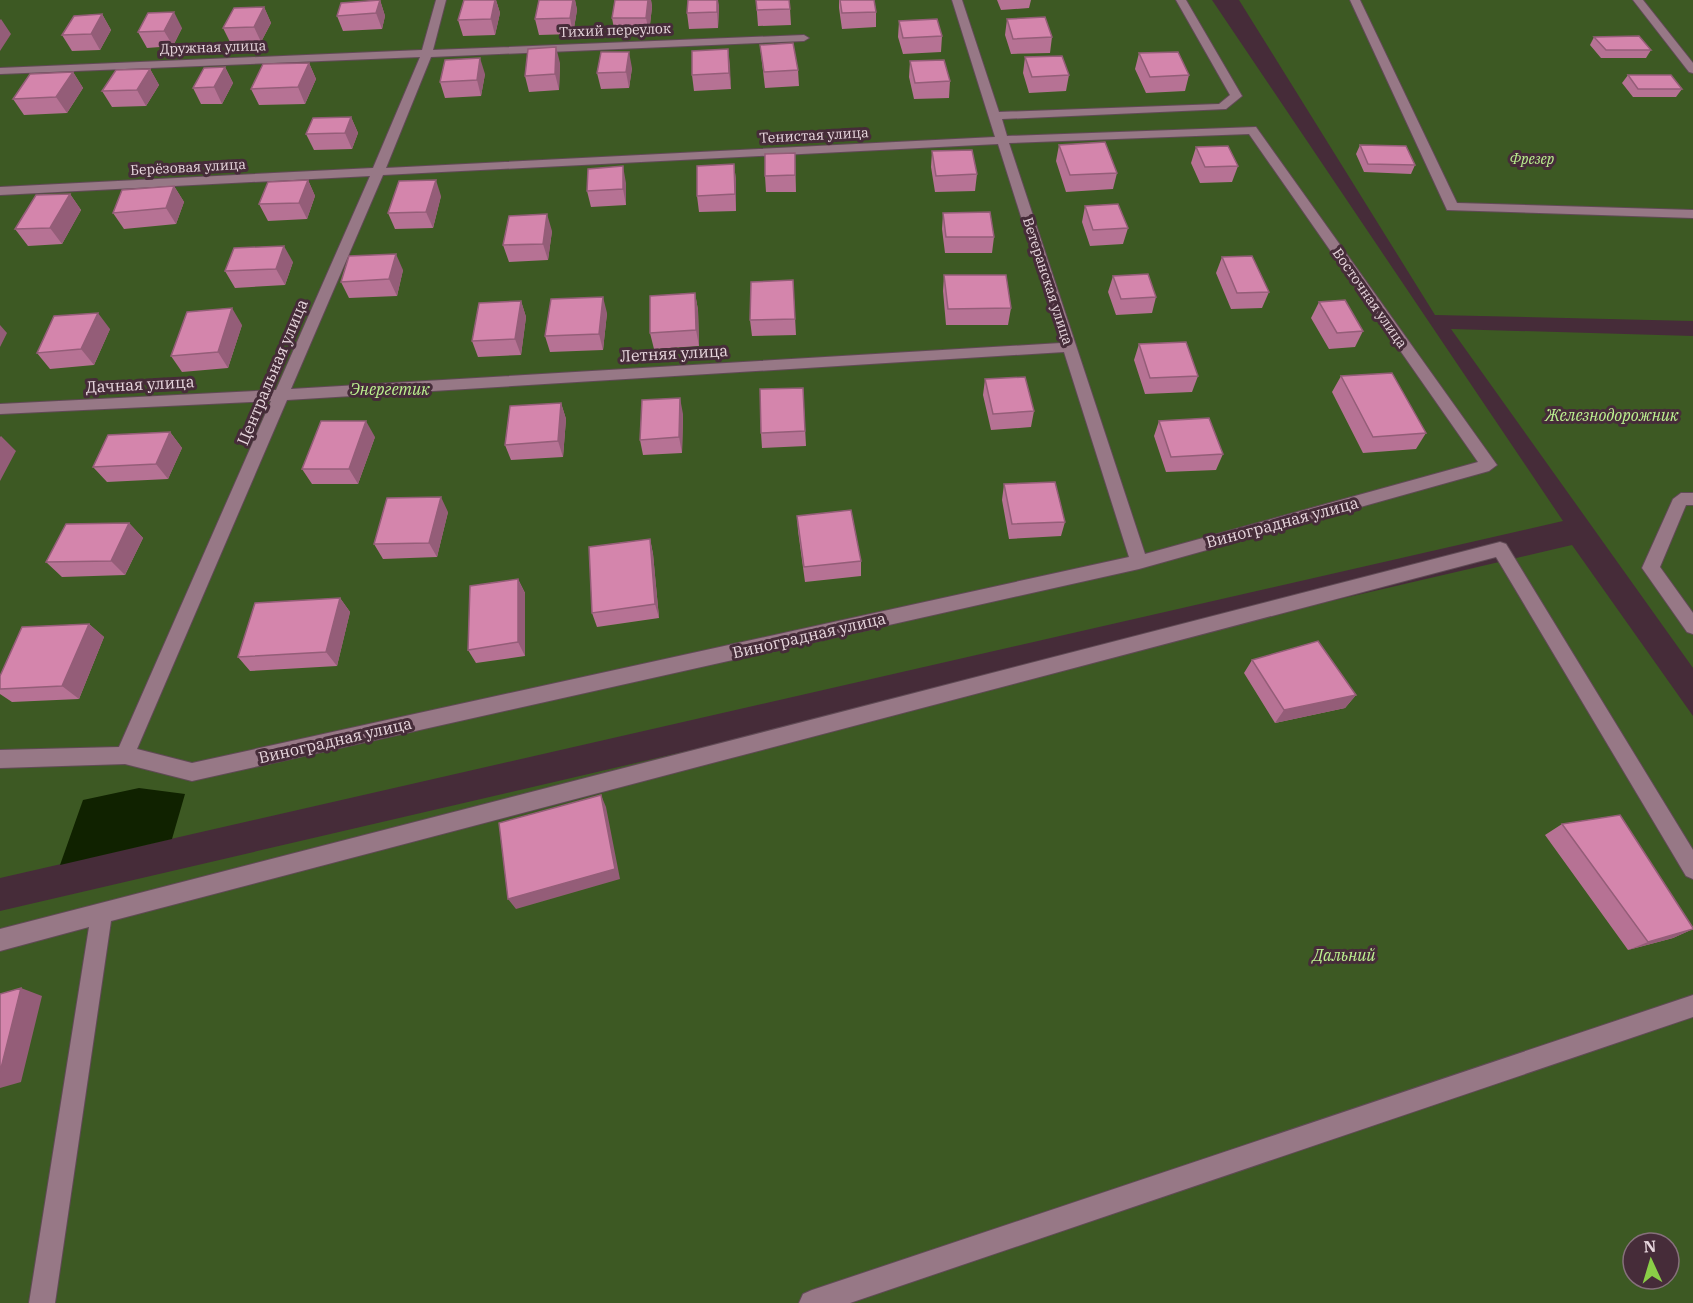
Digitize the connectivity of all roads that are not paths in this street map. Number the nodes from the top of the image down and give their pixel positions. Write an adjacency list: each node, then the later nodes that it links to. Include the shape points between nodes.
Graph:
1 (441, 0): 7 (street, Центральная улица)
2 (957, 0): 10 (street, Ветеранская улица)
3 (1181, 0): 10 (street, via 1236,96 1222,106)
4 (1355, 0): 15 (street, via 1452,207)
5 (1638, 0): 8 (street)
6 (804, 38): 7 (street, Тихий переулок)
7 (427, 53): 9 (street, Дружная улица); 13 (street, Центральная улица)
8 (1693, 70)
9 (0, 71)
10 (995, 116): 12 (street, Ветеранская улица)
11 (1252, 130): 12 (street, Тенистая улица); 19 (street, Восточная улица)
12 (1003, 140): 13 (street, Тенистая улица); 16 (street, Ветеранская улица)
13 (378, 172): 14 (street, Берёзовая улица); 17 (street, Центральная улица)
14 (0, 191)
15 (1693, 214)
16 (1070, 347): 17 (street, Летняя улица); 21 (street, Ветеранская улица)
17 (281, 395): 18 (street, Дачная улица); 23 (street, Центральная улица)
18 (0, 409)
19 (1489, 465): 21 (street, Виноградная улица)
20 (1693, 499): 22 (street, via 1681,499 1651,568)
21 (1140, 562): 23 (street, Виноградная улица, via 192,772)
22 (1693, 627)
23 (125, 755): 24 (street, Виноградная улица)
24 (0, 759)
25 (1693, 869): 26 (street, via 1500,549)
26 (101, 916): 27 (street); 29 (street)
27 (0, 940)
28 (1693, 1006): 30 (street)
29 (42, 1303)
30 (812, 1303)

